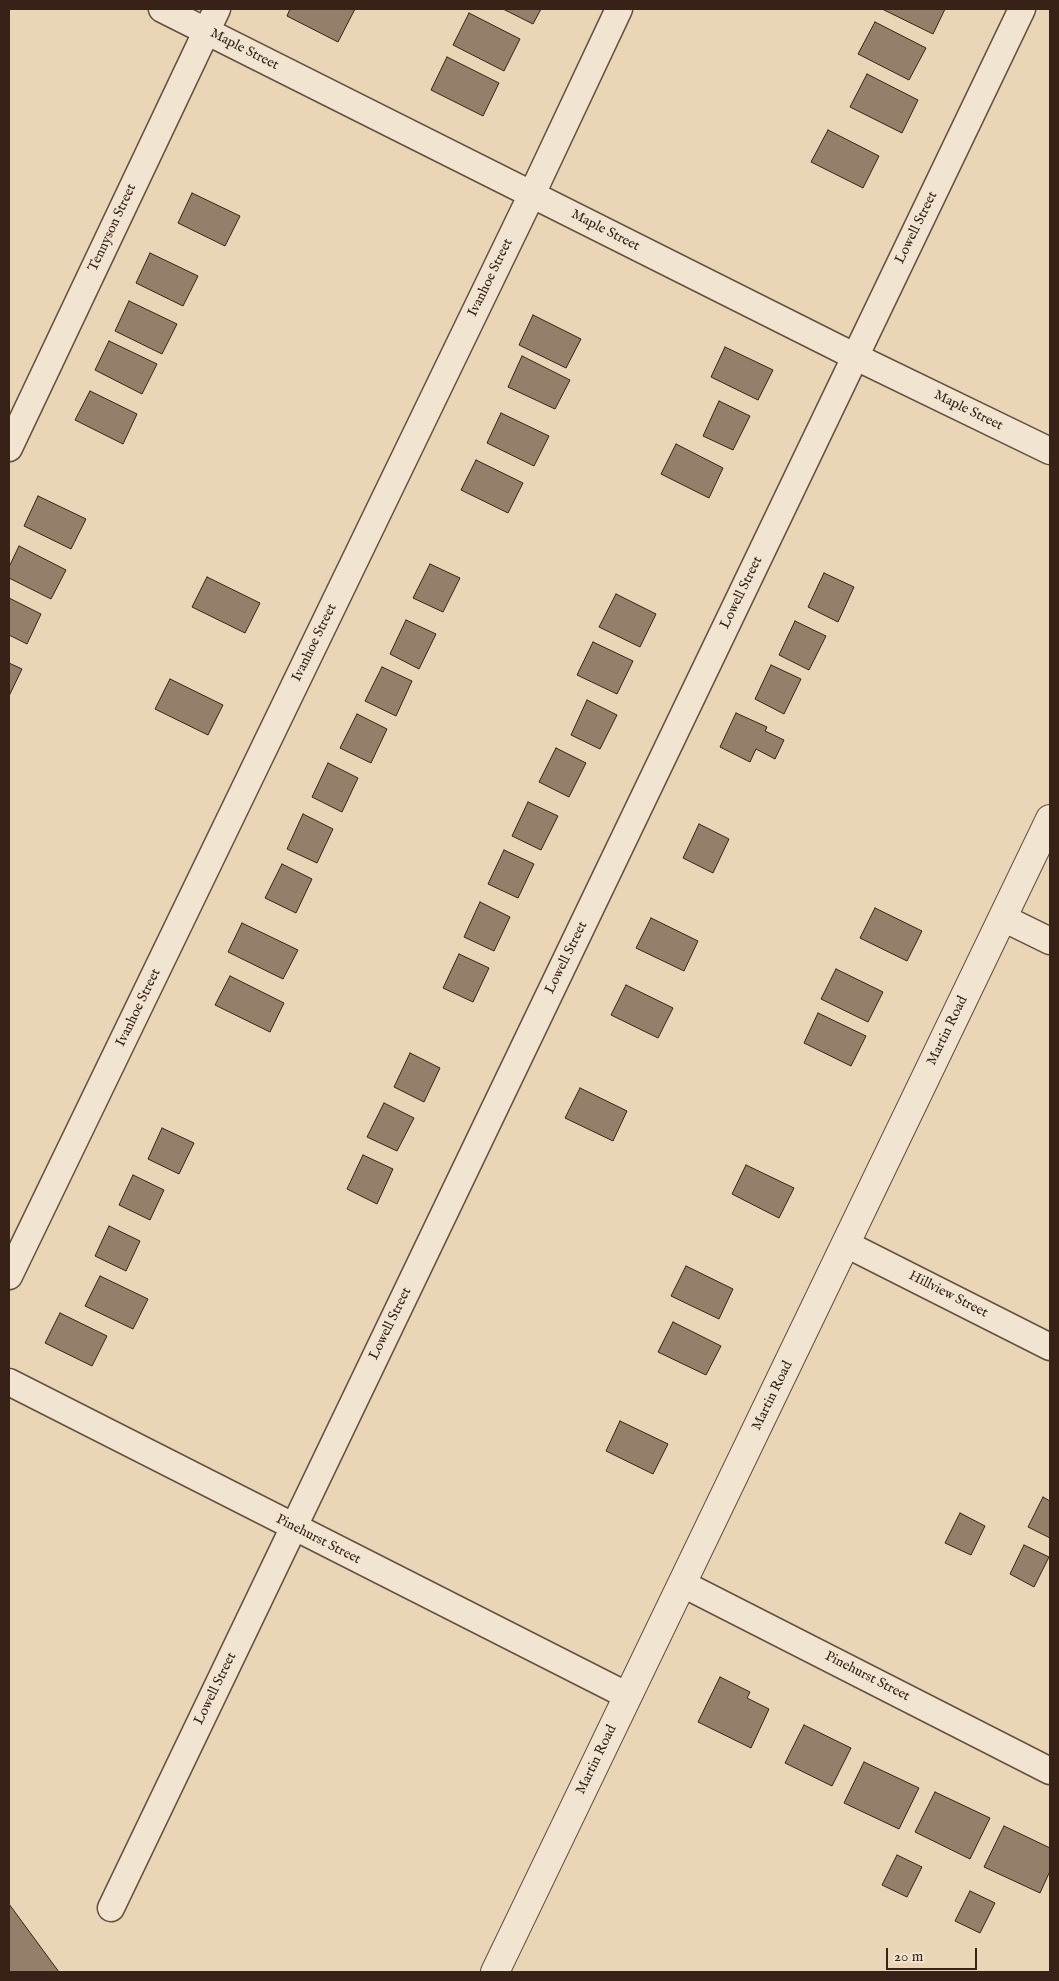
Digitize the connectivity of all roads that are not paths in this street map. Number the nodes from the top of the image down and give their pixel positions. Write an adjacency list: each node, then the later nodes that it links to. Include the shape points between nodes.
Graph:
1 (162, 9): 4 (street, Maple Street)
2 (619, 9): 5 (street, Ivanhoe Street)
3 (1022, 9): 6 (street, Lowell Street)
4 (212, 20): 5 (street, Maple Street); 7 (street, Tennyson Street)
5 (532, 194): 6 (street, Maple Street); 13 (street, Ivanhoe Street)
6 (856, 356): 8 (street, Maple Street); 16 (street, Lowell Street)
7 (9, 448)
8 (1050, 451)
9 (1050, 819): 10 (street, Martin Road)
10 (1003, 918): 11 (street); 12 (street, Martin Road)
11 (1050, 941)
12 (846, 1244): 14 (street, Hillview Street); 17 (street, Martin Road)
13 (9, 1276)
14 (1050, 1347)
15 (9, 1382): 16 (street, Pinehurst Street)
16 (293, 1528): 18 (street, Pinehurst Street); 20 (street, Lowell Street)
17 (683, 1584): 18 (street, Martin Road); 19 (street, Pinehurst Street)
18 (628, 1696): 21 (street, Martin Road)
19 (1050, 1771)
20 (111, 1908)
21 (495, 1972)

